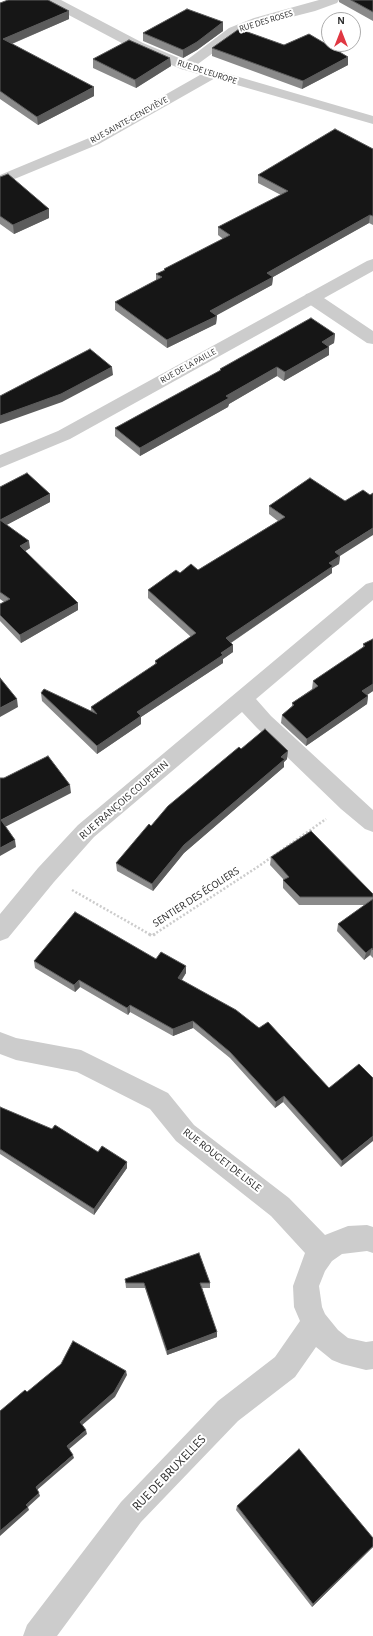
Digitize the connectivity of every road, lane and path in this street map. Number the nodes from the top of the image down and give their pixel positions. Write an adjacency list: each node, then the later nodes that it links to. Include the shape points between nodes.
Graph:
1 (51, 0): 3 (street, RUE DE L'EUROPE, via 138,46)
2 (332, 0): 3 (street, RUE DES ROSES, via 234,31)
3 (186, 66): 4 (street, RUE DE L'EUROPE)
4 (212, 74): 5 (street, RUE DE L'EUROPE); 6 (street, RUE SAINTE-GENEVIÈVE, via 94,141)
5 (373, 120)
6 (0, 180)
7 (373, 264): 8 (street, RUE DE LA PAILLE)
8 (312, 298): 9 (street); 10 (street, RUE DE LA PAILLE, via 64,435)
9 (373, 339)
10 (0, 462)
11 (373, 589): 12 (street, RUE FRANÇOIS COUPERIN)
12 (243, 699): 13 (street); 15 (street, RUE FRANÇOIS COUPERIN, via 86,831)
13 (349, 803): 14 (street); 15 (path, SENTIER DES ÉCOLIERS, via 152,936)
14 (373, 823)
15 (46, 875): 16 (street, RUE FRANÇOIS COUPERIN)
16 (0, 931)
17 (0, 1043): 19 (street, RUE ROUGET DE LISLE, via 81,1061 159,1101 185,1133 280,1207)
18 (373, 1240): 19 (street, via 348,1239 335,1243)
19 (323, 1252): 20 (street, via 314,1263 306,1286 308,1307)
20 (315, 1324): 21 (street, via 328,1340 342,1350); 22 (street, RUE DE BRUXELLES, via 285,1367 228,1410 131,1512)
21 (373, 1356)
22 (38, 1636)

